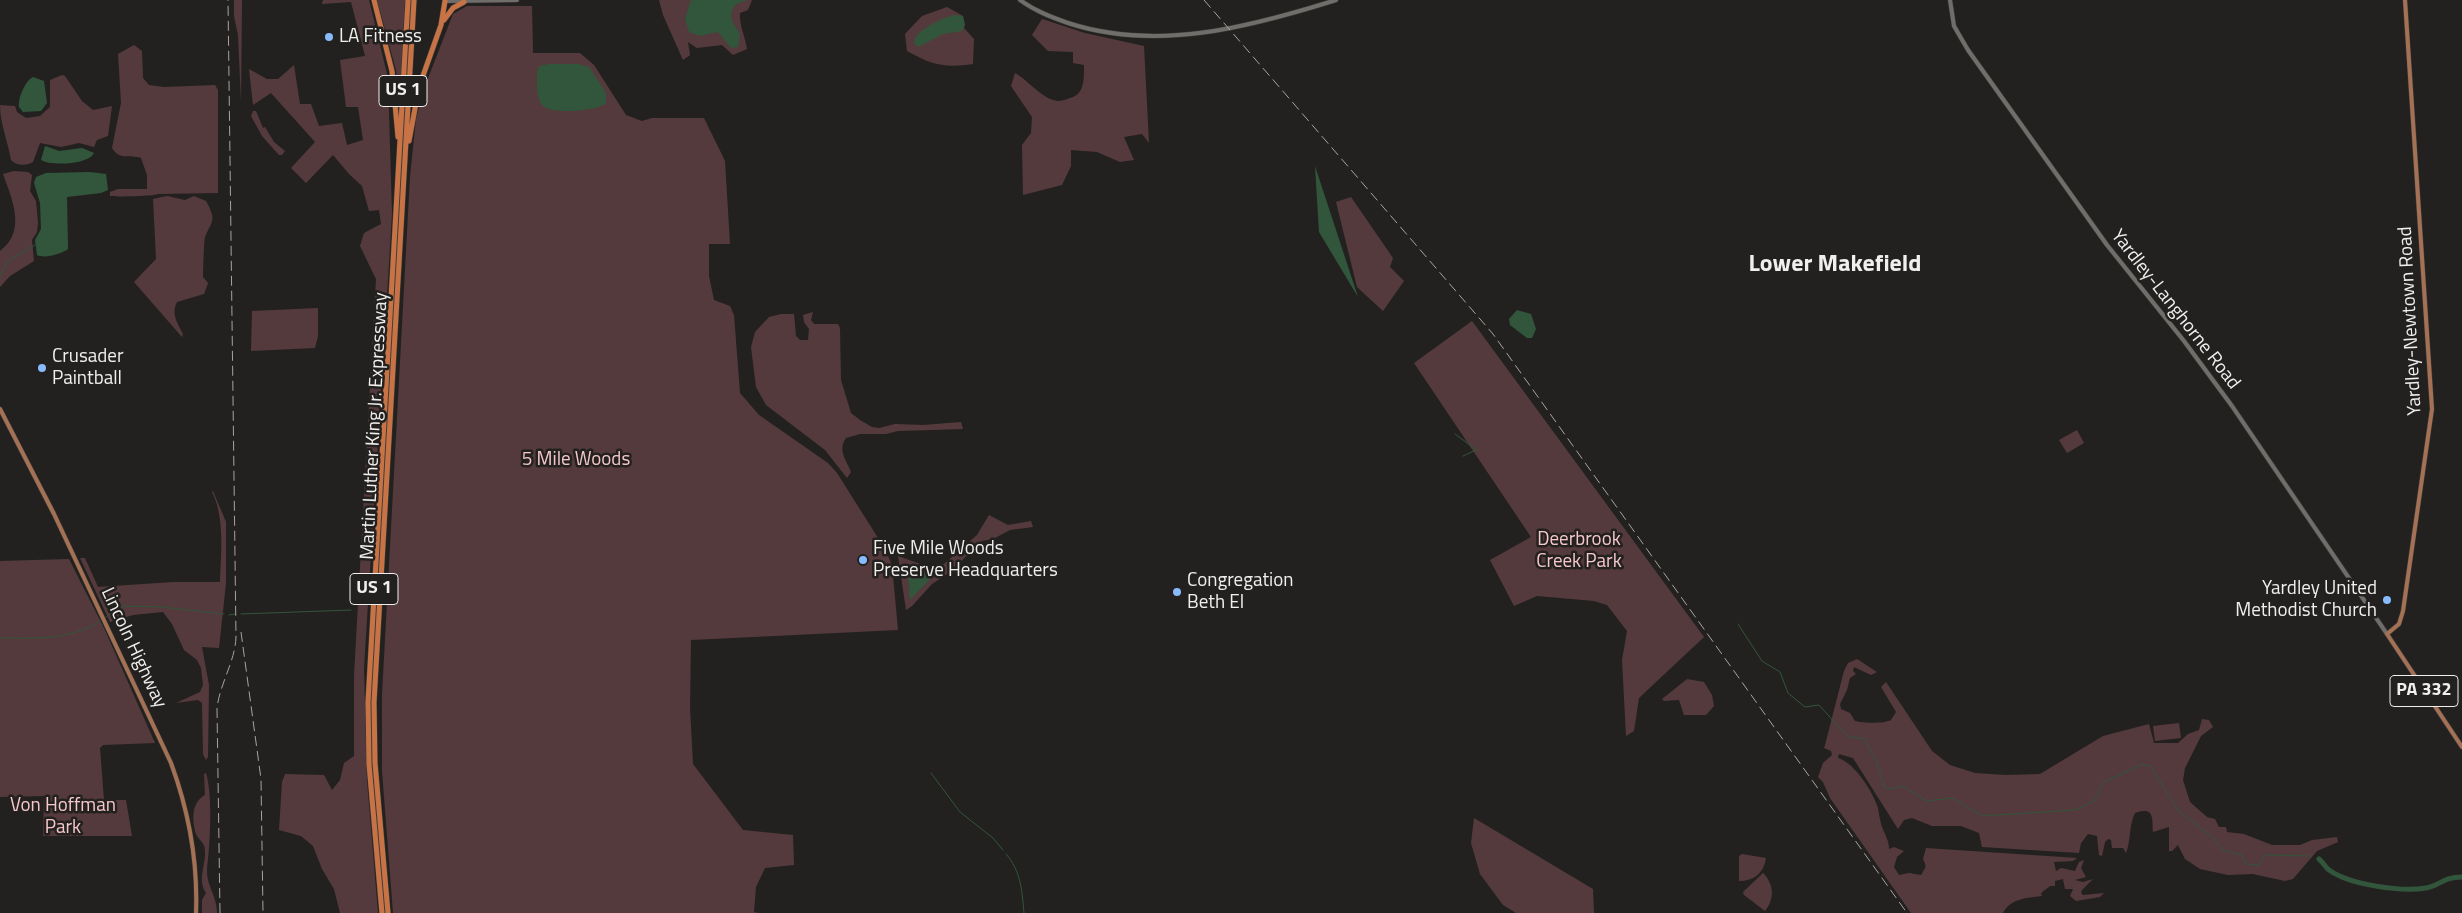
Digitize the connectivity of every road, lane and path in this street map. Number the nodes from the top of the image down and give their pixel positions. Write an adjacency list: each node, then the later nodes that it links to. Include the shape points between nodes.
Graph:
1 (374, 0): 13 (highway, via 388,49 394,86)
2 (408, 0): 13 (highway, Martin Luther King Jr. Expressway / US 1)
3 (414, 0): 12 (highway, Martin Luther King Jr. Expressway / US 1)
4 (443, 0): 10 (main road); 11 (highway)
5 (517, 0): 10 (main road)
6 (1020, 0): 7 (main road, via 1036,10 1083,28 1144,36 1210,32)
7 (1336, 0)
8 (1950, 0): 15 (main road, Yardley-Langhorne Road, via 1955,28 1968,50 2112,252 2232,406)
9 (2405, 0): 15 (main road, Yardley-Newtown Road, via 2432,409 2403,611 2399,624)
10 (464, 2): 11 (highway, via 451,10)
11 (441, 25): 12 (highway, via 419,87)
12 (405, 166): 19 (highway, Martin Luther King Jr. Expressway / US 1, via 374,702 376,771)
13 (398, 182): 18 (highway, Martin Luther King Jr. Expressway / US 1, via 368,702 370,771)
14 (0, 409): 17 (main road, Lincoln Highway, via 54,514 171,763 190,831 196,871)
15 (2387, 634): 16 (main road, PA 332)
16 (2462, 747)
17 (196, 913)
18 (382, 913)
19 (388, 913)

